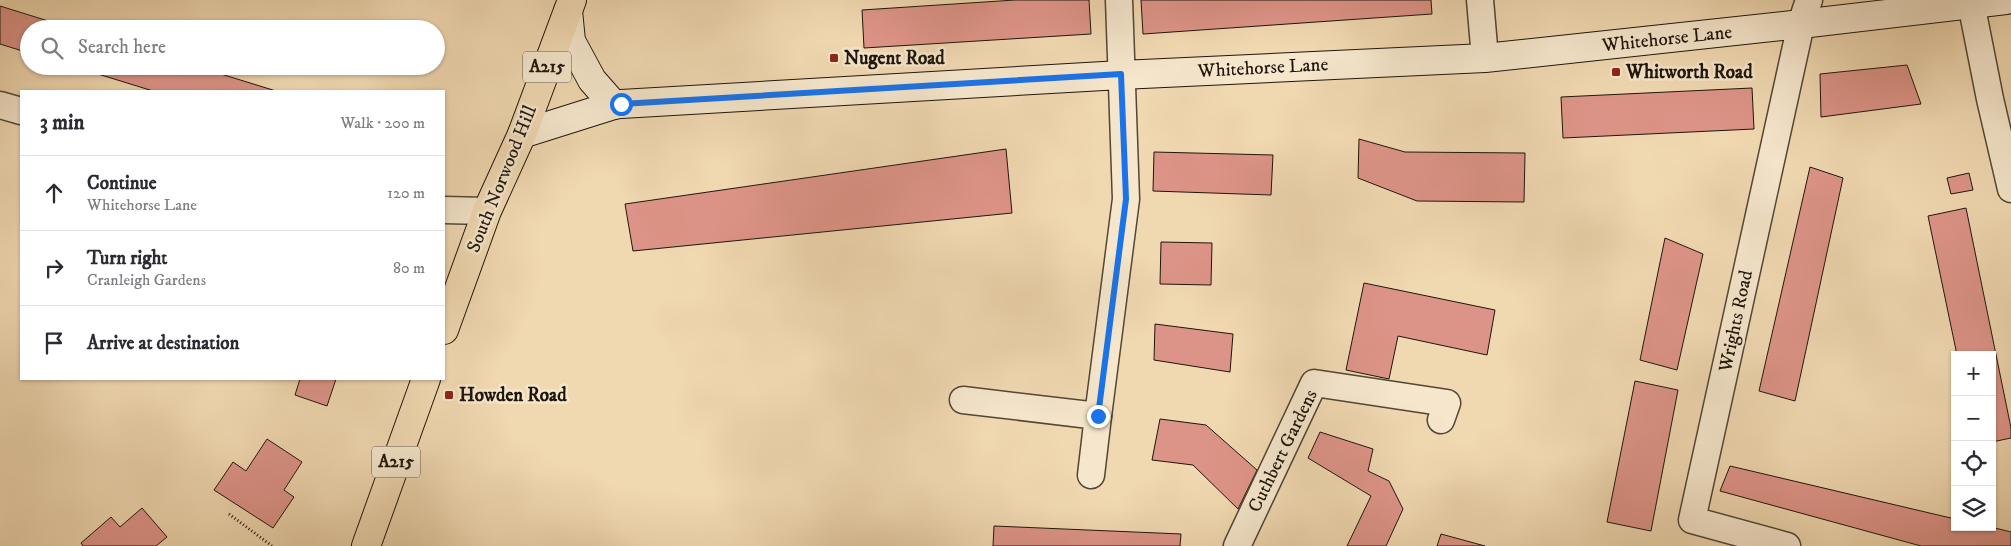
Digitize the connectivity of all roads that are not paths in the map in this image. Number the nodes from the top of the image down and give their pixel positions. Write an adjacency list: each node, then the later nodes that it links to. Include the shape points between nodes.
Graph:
1 (1119, 0): 8 (street)
2 (1480, 0): 7 (street)
3 (2006, 0): 4 (main road, Whitehorse Lane)
4 (1971, 3): 6 (main road, Whitehorse Lane); 13 (street)
5 (570, 5): 10 (main road, via 571,41 592,80); 12 (main road, South Norwood Hill / A215)
6 (1805, 12): 7 (main road, Whitehorse Lane); 24 (street, Wrights Road, via 1692,520)
7 (1485, 58): 8 (main road, Whitehorse Lane)
8 (1121, 74): 10 (main road, Whitehorse Lane); 19 (street, via 1126,199)
9 (0, 105): 11 (street)
10 (614, 105): 12 (main road, Whitehorse Lane)
11 (20, 111)
12 (522, 134): 15 (main road, South Norwood Hill / A215)
13 (2011, 189)
14 (445, 210): 15 (street)
15 (487, 211): 16 (main road, South Norwood Hill / A215)
16 (445, 327)
17 (426, 380): 22 (main road, A215)
18 (963, 400): 19 (street)
19 (1098, 416): 21 (street)
20 (1441, 420): 23 (street, Cuthbert Gardens, via 1447,403 1314,383)
21 (1091, 476)
22 (366, 546)
23 (1237, 546)
24 (1787, 546)

